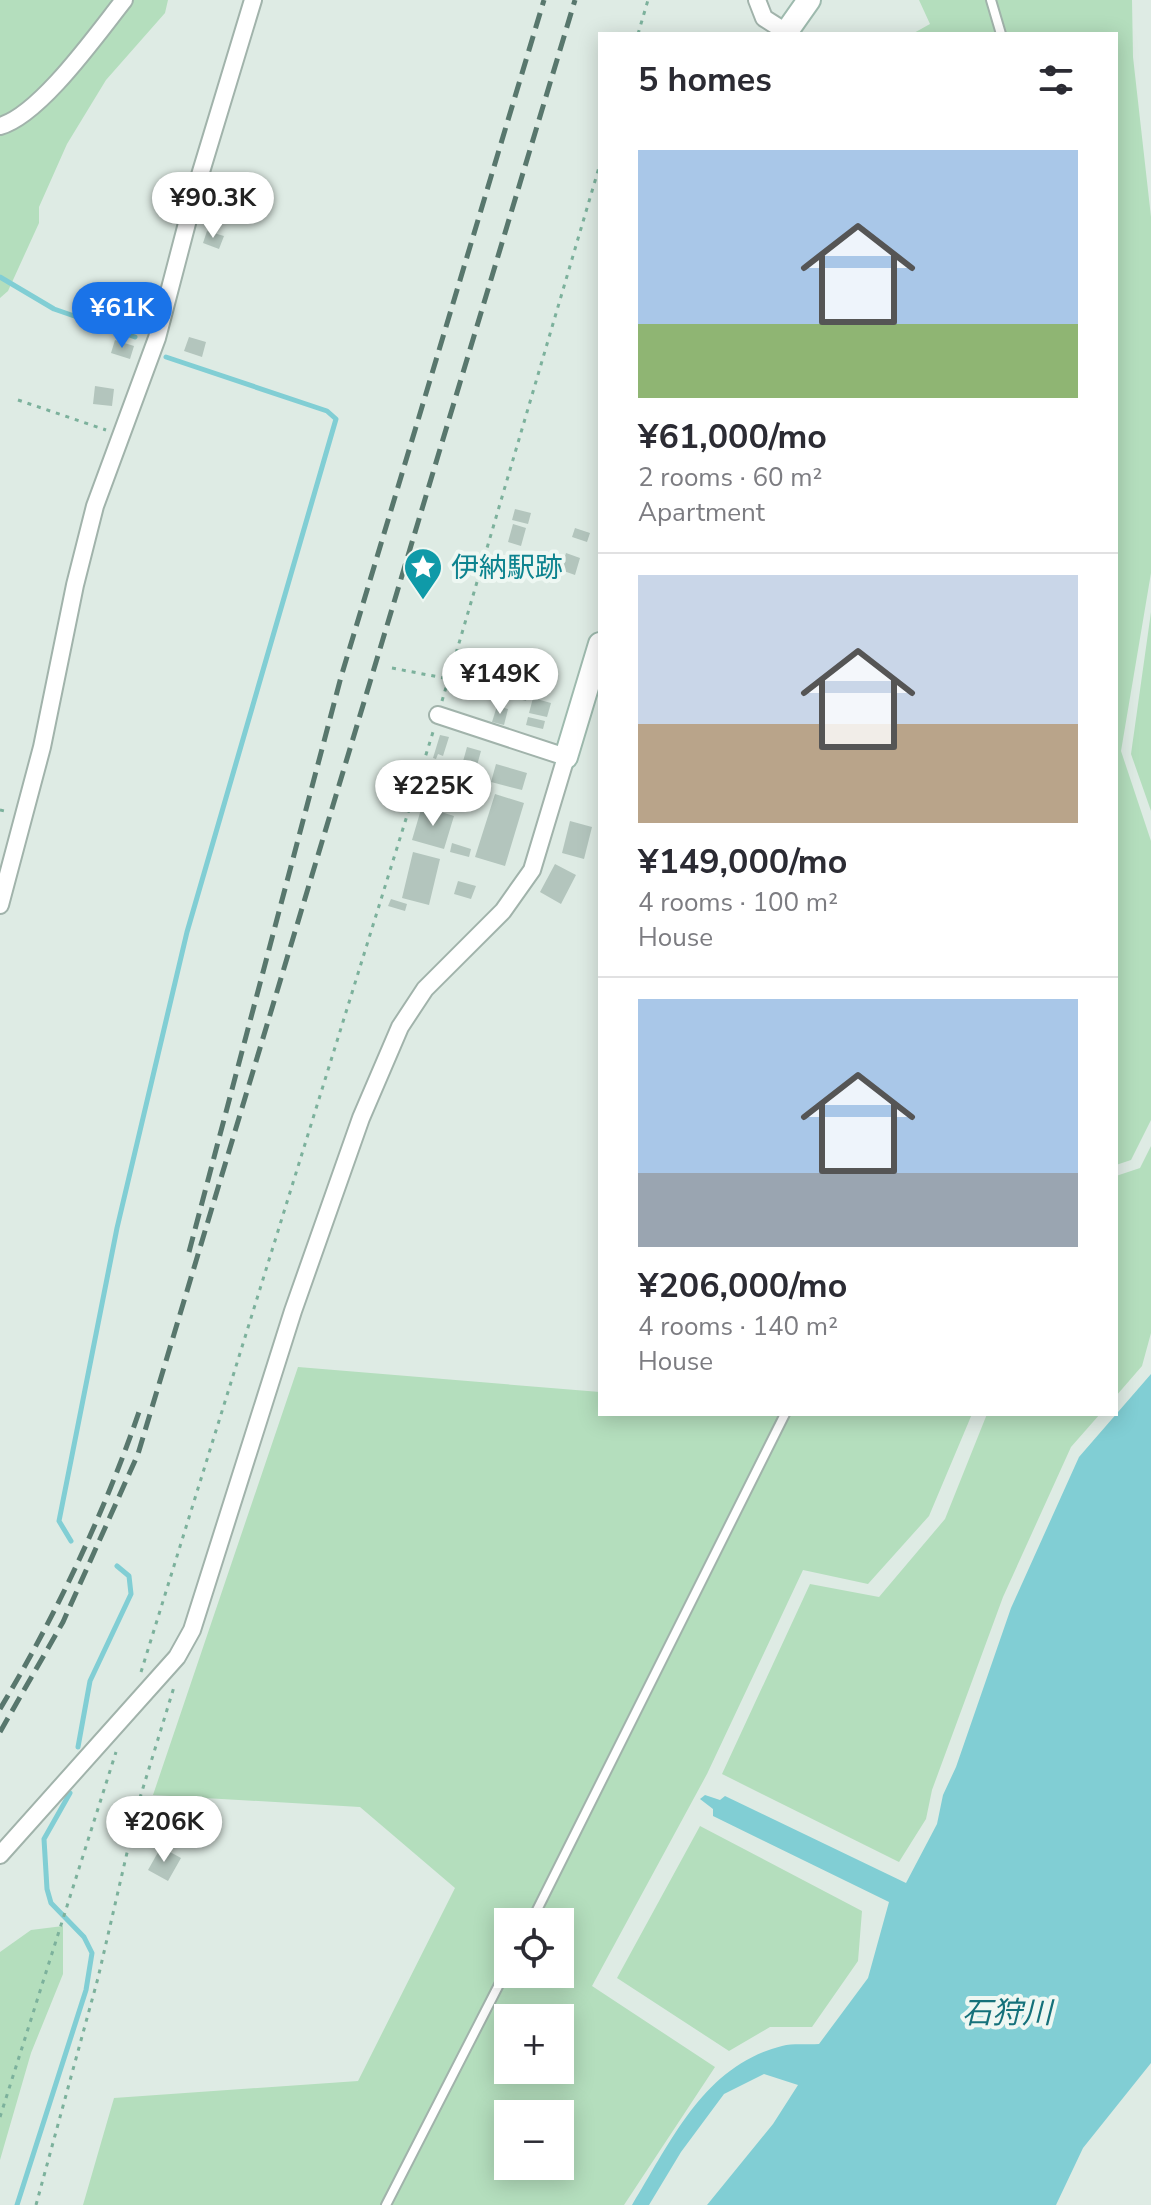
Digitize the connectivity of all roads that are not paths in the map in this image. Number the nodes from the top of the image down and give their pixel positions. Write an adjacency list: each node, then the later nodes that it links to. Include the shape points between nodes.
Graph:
1 (124, 0): 9 (street, via 35,106)
2 (253, 0): 13 (street, via 157,338 95,506 42,747)
3 (757, 0): 6 (street, via 764,18)
4 (809, 0): 7 (street)
5 (991, 0): 8 (lane)
6 (785, 32)
7 (787, 32)
8 (1000, 32)
9 (0, 126)
10 (598, 651): 12 (street)
11 (438, 715): 12 (street)
12 (566, 757): 15 (street, via 532,870 503,911 425,989 400,1027 361,1118 293,1311 192,1630 177,1657)
13 (0, 905)
14 (784, 1416): 16 (lane)
15 (0, 1855)
16 (538, 1908)
17 (497, 1988): 18 (lane)
18 (386, 2205)

